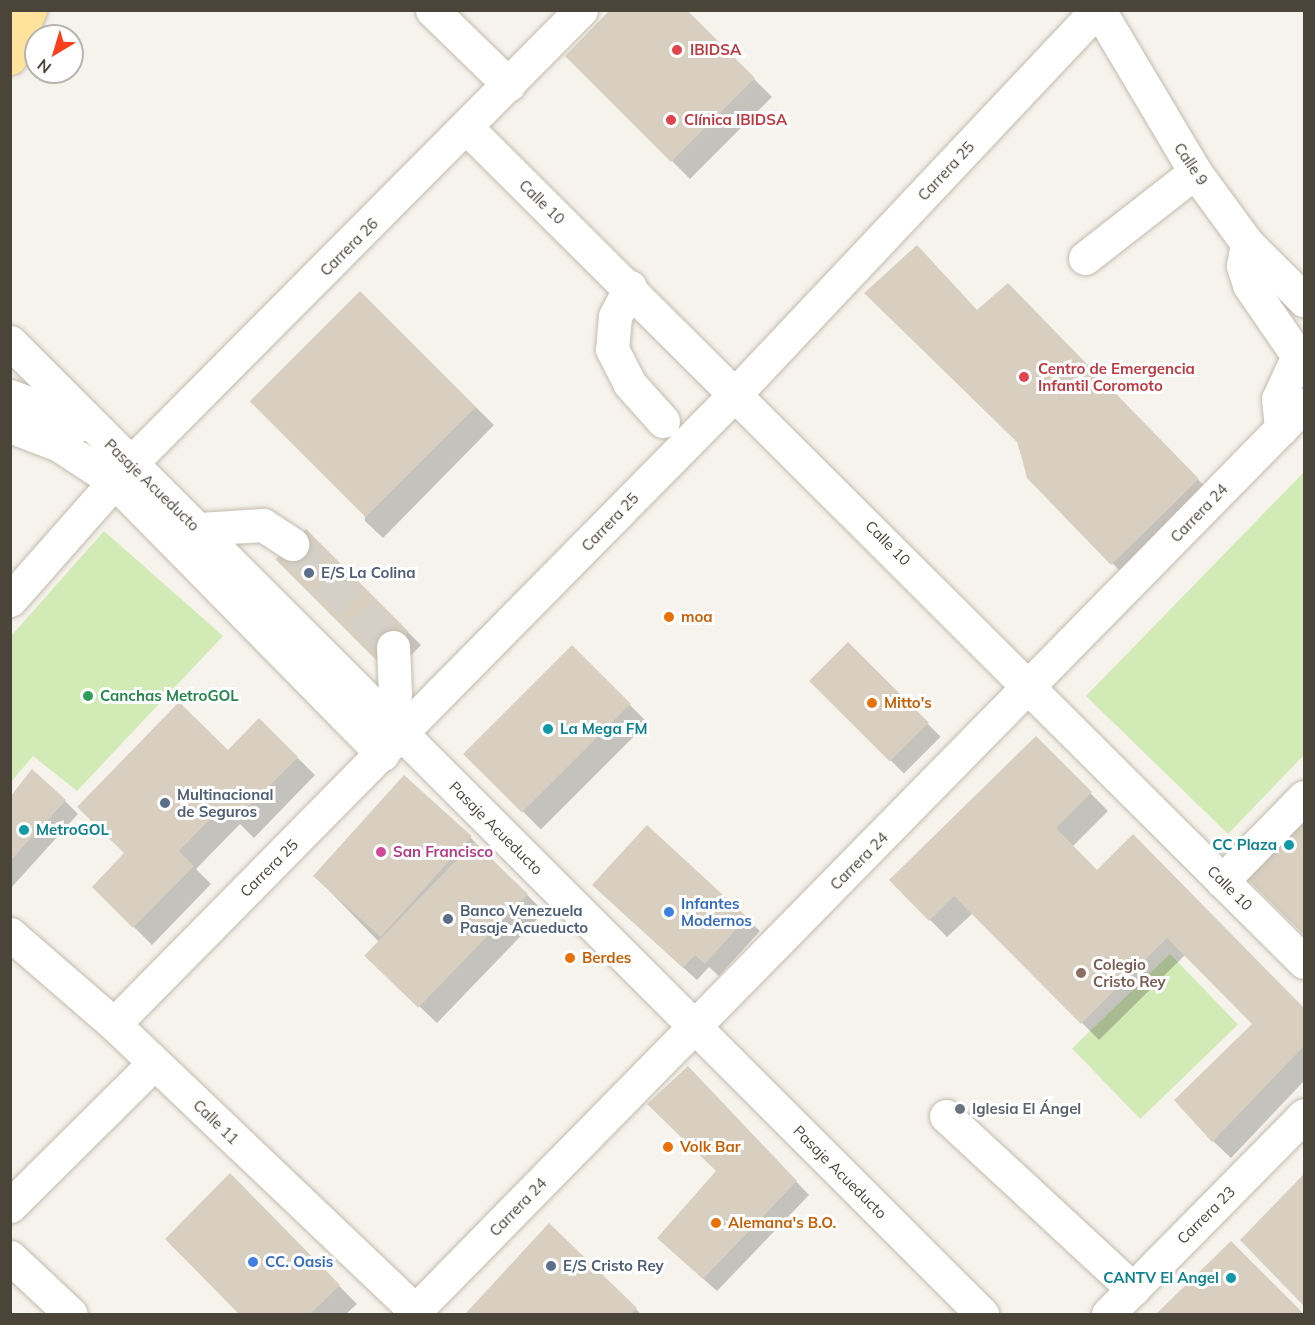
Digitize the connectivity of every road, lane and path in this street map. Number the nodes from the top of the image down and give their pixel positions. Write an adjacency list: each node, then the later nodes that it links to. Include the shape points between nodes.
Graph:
1 (30, 10): 5 (main road)
2 (432, 10): 6 (street)
3 (1098, 10): 8 (street, Calle 9); 14 (street, Carrera 25)
4 (565, 16): 6 (street, Carrera 26)
5 (10, 58)
6 (509, 85): 7 (street, Carrera 26)
7 (468, 129): 11 (street, Calle 10); 21 (street, Carrera 26)
8 (1195, 172): 9 (street, Calle 9); 10 (street)
9 (1247, 243): 12 (street, Calle 9); 20 (street, via 1243,266 1249,285 1298,356 1278,399)
10 (1085, 258)
11 (630, 287): 14 (street, Calle 10); 17 (street, via 615,316 612,349 629,383)
12 (1305, 300)
13 (10, 342): 19 (street, Pasaje Acueducto)
14 (737, 392): 26 (street, Calle 10); 27 (street, Carrera 25)
15 (10, 396): 19 (street)
16 (1305, 405): 20 (street, Carrera 24)
17 (663, 421)
18 (10, 426): 21 (street)
19 (93, 428): 21 (street, Pasaje Acueducto)
20 (1281, 429): 26 (street, Carrera 24)
21 (122, 473): 22 (street, Pasaje Acueducto); 24 (street, Carrera 26); 27 (street)
22 (199, 529): 23 (street, via 263,525); 27 (street, Pasaje Acueducto)
23 (292, 544)
24 (10, 600)
25 (393, 647): 27 (street, via 395,694)
26 (1032, 686): 29 (street, Calle 10); 33 (street, Carrera 24)
27 (389, 734): 32 (street, Carrera 25); 33 (street, Pasaje Acueducto)
28 (1305, 797): 29 (street)
29 (1222, 881): 31 (street, Calle 10)
30 (10, 934): 32 (street, Calle 11)
31 (1305, 962)
32 (114, 1024): 34 (street, Calle 11)
33 (695, 1027): 41 (street, Carrera 24); 42 (street, Pasaje Acueducto)
34 (154, 1063): 37 (street); 41 (street, Calle 11)
35 (1305, 1115): 39 (street, Carrera 23)
36 (946, 1116): 39 (street)
37 (10, 1206)
38 (10, 1257): 40 (street)
39 (1133, 1289): 43 (street, Carrera 23)
40 (71, 1314)
41 (415, 1314)
42 (982, 1314)
43 (1108, 1314)

